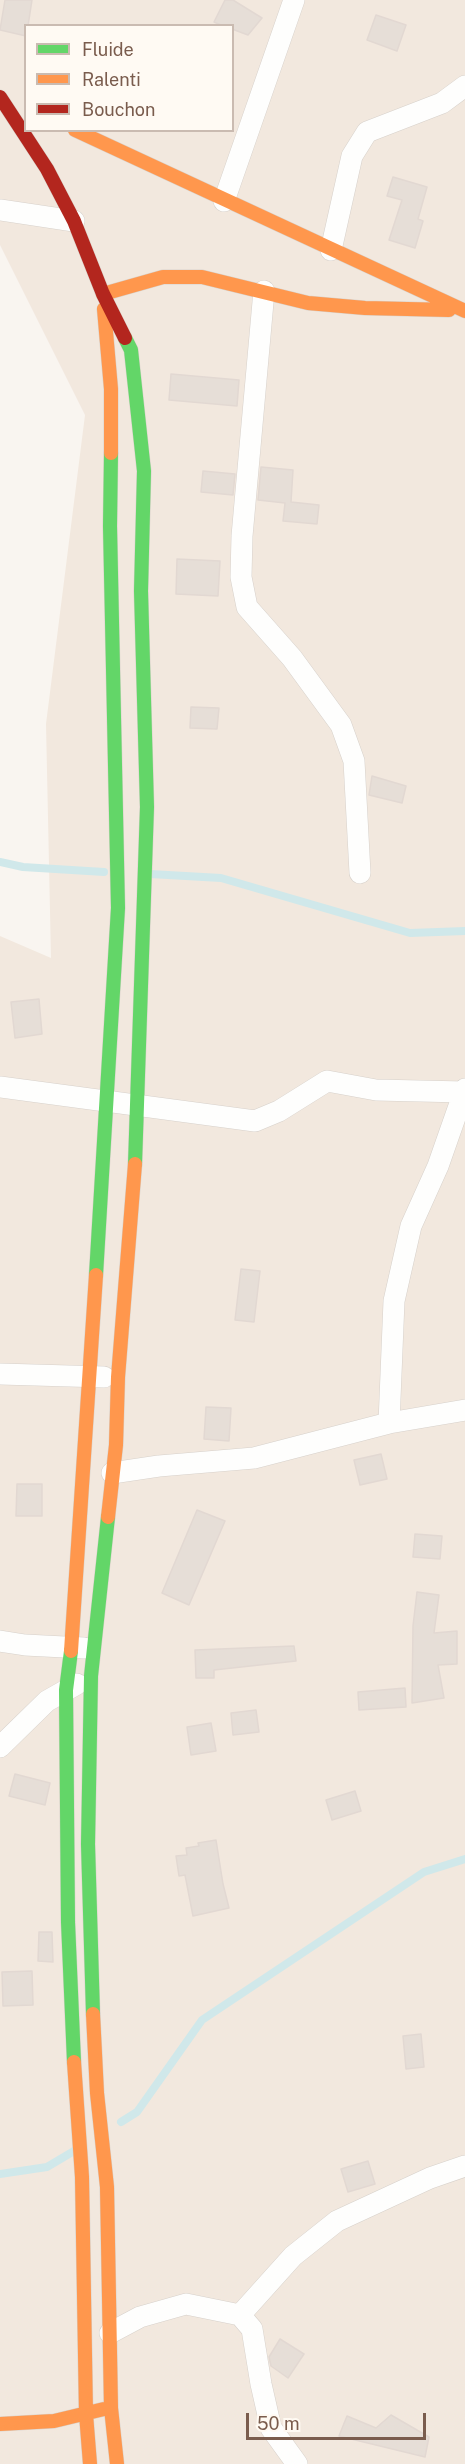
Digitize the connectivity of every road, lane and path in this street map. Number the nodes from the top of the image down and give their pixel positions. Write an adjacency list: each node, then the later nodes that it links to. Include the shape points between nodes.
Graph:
1 (294, 0): 8 (street)
2 (465, 86): 4 (street)
3 (0, 96): 5 (street); 10 (street, via 47,169)
4 (442, 103): 6 (street); 11 (street, via 367,132 352,156)
5 (24, 106)
6 (465, 108)
7 (79, 132): 8 (street)
8 (224, 201): 11 (street)
9 (0, 210): 10 (street)
10 (74, 221): 13 (street)
11 (331, 250): 14 (street)
12 (264, 291): 13 (street, via 202,277 163,277); 14 (street, via 308,303); 15 (street, via 241,577 247,607 292,658 341,725 354,761)
13 (103, 294): 18 (street, via 111,389 118,908); 19 (street, via 131,350 144,471 141,591 147,807)
14 (465, 310)
15 (360, 873)
16 (0, 1087): 18 (street)
17 (464, 1091): 19 (street, via 376,1090 327,1081 279,1111 255,1120); 24 (street, via 406,1247 394,1301)
18 (105, 1101): 19 (street); 21 (street)
19 (138, 1105): 22 (street)
20 (0, 1374): 21 (street)
21 (90, 1376): 22 (street); 27 (street)
22 (118, 1377): 25 (street)
23 (465, 1410): 24 (street)
24 (389, 1423): 25 (street, via 254,1458)
25 (112, 1473): 28 (street)
26 (0, 1641): 27 (street)
27 (71, 1647): 28 (street); 30 (street)
28 (94, 1648): 29 (street)
29 (91, 1676): 30 (street); 34 (street, via 89,1936 97,2093 107,2187)
30 (66, 1690): 31 (street, via 47,1701); 36 (street, via 68,1922 82,2177)
31 (0, 1747)
32 (465, 2166): 33 (street, via 336,2221 293,2256)
33 (240, 2315): 34 (street, via 186,2304 140,2317); 40 (street, via 252,2329 271,2428)
34 (110, 2333): 35 (street)
35 (111, 2408): 36 (street); 39 (street)
36 (86, 2414): 37 (street, via 54,2421); 38 (street)
37 (0, 2424)
38 (90, 2464)
39 (117, 2464)
40 (297, 2464)

